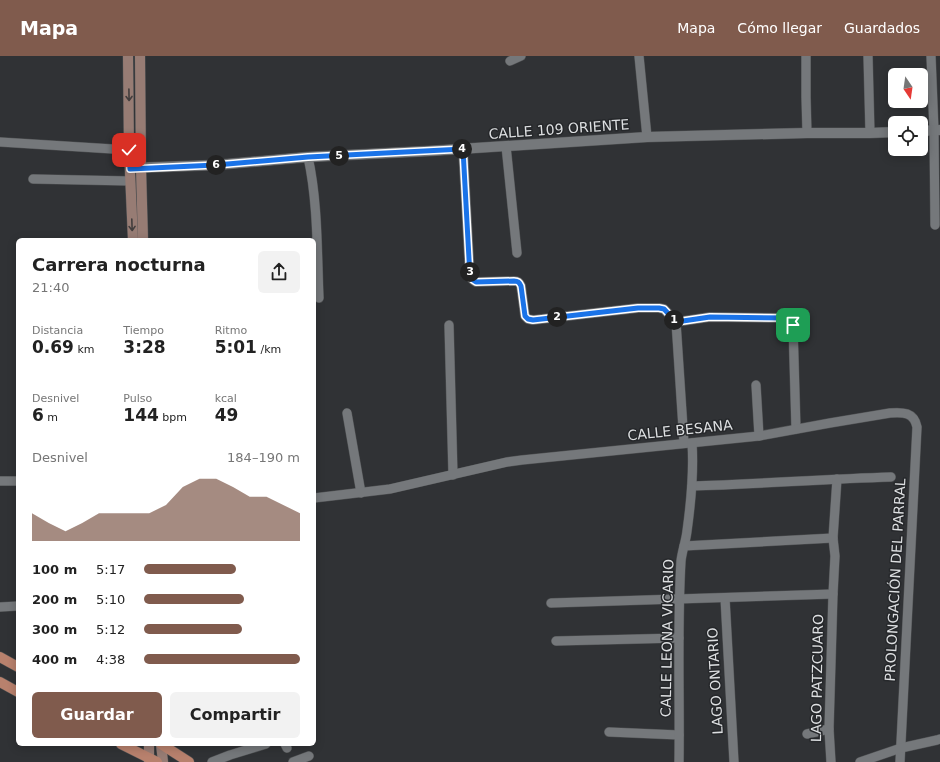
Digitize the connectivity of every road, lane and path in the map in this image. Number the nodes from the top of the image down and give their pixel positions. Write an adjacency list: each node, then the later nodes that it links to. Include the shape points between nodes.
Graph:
1 (128, 56): 18 (main road, one-way to 18)
2 (140, 56): 20 (main road)
3 (521, 56): 8 (street)
4 (639, 56): 14 (street)
5 (806, 56): 12 (street)
6 (868, 56): 13 (street)
7 (931, 56): 9 (street)
8 (510, 61)
9 (936, 66): 10 (street)
10 (937, 130): 24 (street)
11 (888, 132): 13 (street, CALLE 109 ORIENTE)
12 (807, 133): 13 (street, CALLE 109 ORIENTE); 14 (street, CALLE 109 ORIENTE)
13 (870, 133)
14 (647, 137): 16 (street, CALLE 109 ORIENTE)
15 (0, 142): 18 (street)
16 (506, 146): 17 (street, CALLE 109 ORIENTE); 27 (street)
17 (463, 149): 19 (street, CALLE 109 ORIENTE); 29 (street, via 470,277 473,280 520,283 525,316 528,319 659,308 664,309)
18 (129, 150): 21 (main road)
19 (308, 157): 20 (street, CALLE 109 ORIENTE); 28 (street, via 314,198)
20 (141, 168): 21 (street, CALLE 109 ORIENTE); 26 (main road)
21 (130, 169): 23 (main road)
22 (33, 179): 23 (street)
23 (130, 181): 25 (main road, one-way to 25)
24 (935, 225)
25 (132, 238)
26 (143, 238)
27 (517, 253)
28 (319, 298)
29 (676, 322): 34 (street, via 710,317 790,319 793,325); 36 (street, CALLE LEONA VICARIO)
30 (449, 325): 37 (street)
31 (756, 385): 35 (street)
32 (347, 413): 43 (street)
33 (910, 415): 34 (street, CALLE BESANA, via 890,413); 69 (street, PROLONGACIÓN DEL PARRAL, via 917,427)
34 (796, 429): 35 (street, CALLE BESANA)
35 (759, 436): 36 (street, CALLE BESANA)
36 (688, 443): 37 (street, CALLE BESANA, via 507,462); 42 (street, CALLE LEONA VICARIO, via 693,460)
37 (453, 475): 43 (street, CALLE BESANA)
38 (891, 478): 39 (street)
39 (837, 479): 42 (street); 45 (street, LAGO PATZCUARO)
40 (0, 481): 41 (street)
41 (16, 482)
42 (692, 486): 46 (street, CALLE LEONA VICARIO)
43 (361, 493): 44 (street, CALLE BESANA)
44 (316, 498)
45 (834, 538): 46 (street); 47 (street, LAGO PATZCUARO, via 836,556)
46 (684, 546): 48 (street, CALLE LEONA VICARIO)
47 (833, 594): 49 (street); 59 (street, LAGO PATZCUARO)
48 (680, 598): 49 (street); 50 (street); 53 (street, CALLE LEONA VICARIO)
49 (725, 598): 77 (street, LAGO ONTARIO)
50 (551, 603)
51 (16, 606): 52 (street)
52 (0, 607)
53 (679, 638): 54 (street); 62 (street, CALLE LEONA VICARIO)
54 (556, 641)
55 (0, 657): 56 (main road)
56 (16, 666)
57 (0, 682): 58 (main road)
58 (16, 691)
59 (829, 729): 61 (street); 78 (street, LAGO PATZCUARO)
60 (609, 732): 62 (street)
61 (807, 734)
62 (679, 736): 76 (street, CALLE LEONA VICARIO)
63 (940, 739): 69 (street)
64 (125, 746): 71 (main road)
65 (149, 746): 71 (main road)
66 (161, 746): 72 (main road)
67 (164, 746): 73 (main road)
68 (259, 746): 74 (street)
69 (901, 748): 79 (street); 80 (street, PROLONGACIÓN DEL PARRAL)
70 (309, 756): 75 (street)
71 (152, 760)
72 (163, 762)
73 (188, 762)
74 (212, 762)
75 (293, 762)
76 (679, 762)
77 (734, 762)
78 (831, 762)
79 (860, 762)
80 (900, 762)

